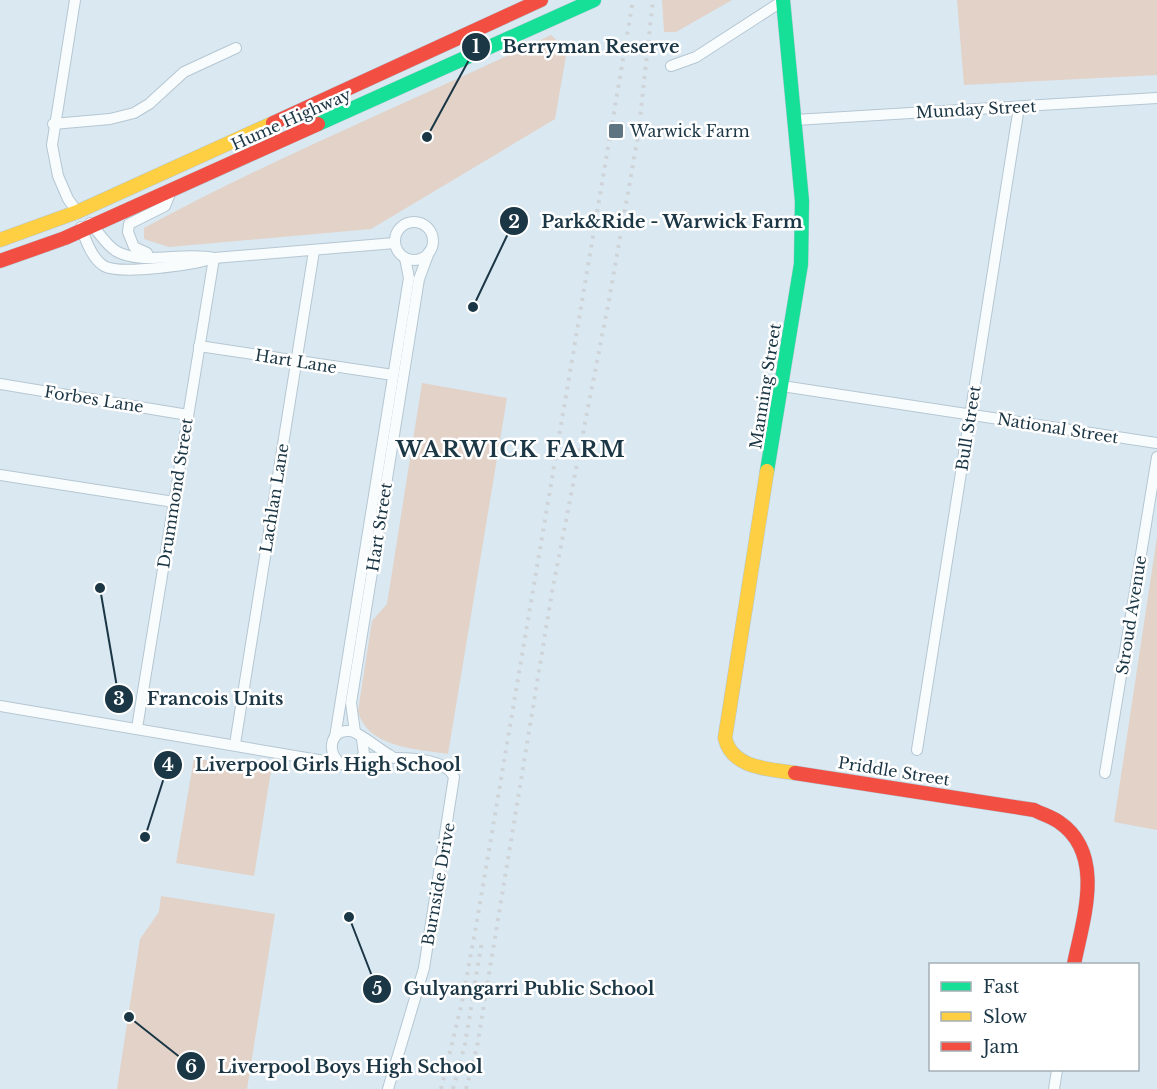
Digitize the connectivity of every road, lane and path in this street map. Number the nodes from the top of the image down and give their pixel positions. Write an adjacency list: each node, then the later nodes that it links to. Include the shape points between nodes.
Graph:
1 (75, 0): 10 (street)
2 (541, 0): 12 (main road, Hume Highway)
3 (783, 0): 6 (street, via 696,57); 9 (main road, Manning Street)
4 (589, 2): 11 (main road, Hume Highway)
5 (236, 48): 10 (street, via 184,72 149,104 134,112 110,119)
6 (671, 66)
7 (1157, 98): 8 (street, Munday Street)
8 (1019, 107): 9 (street, Munday Street); 27 (street, Bull Street)
9 (795, 120): 26 (main road, Manning Street, via 803,230)
10 (53, 124): 12 (street, via 54,165)
11 (171, 191): 13 (main road, Hume Highway); 18 (street, via 165,206 133,221 128,232 137,250)
12 (77, 212): 13 (street); 14 (main road, Hume Highway)
13 (87, 228): 18 (street, via 123,254); 19 (street, via 97,261 111,269 197,264); 21 (main road, Hume Highway)
14 (0, 240)
15 (394, 243): 16 (street); 17 (street, via 402,226 420,223 432,237); 20 (street)
16 (314, 251): 19 (street); 23 (street, Lachlan Lane)
17 (429, 252): 20 (street, via 421,259); 35 (street, Hart Street, via 419,279 351,703)
18 (173, 255): 19 (street)
19 (214, 258): 22 (street, Drummond Street)
20 (405, 258): 24 (street, Hart Street, via 409,278)
21 (0, 261)
22 (199, 346): 23 (street, Hart Lane); 28 (street, Drummond Street)
23 (296, 361): 24 (street, Hart Lane); 37 (street, Lachlan Lane)
24 (393, 375): 36 (street, Hart Street)
25 (0, 384): 28 (street, Forbes Lane)
26 (782, 386): 27 (street, National Street); 43 (main road, Manning Street, via 724,738 731,754)
27 (970, 414): 29 (street, National Street); 38 (street, Bull Street)
28 (188, 415): 32 (street, Drummond Street)
29 (1157, 443)
30 (1157, 457): 44 (street, Stroud Avenue)
31 (0, 475): 32 (street)
32 (174, 502): 34 (street, Drummond Street)
33 (0, 706): 34 (street)
34 (137, 728): 37 (street)
35 (358, 735): 36 (street, via 344,731); 40 (street, Burnside Drive); 41 (street, via 365,749)
36 (333, 742): 39 (street); 42 (street, via 334,757)
37 (235, 744): 39 (street)
38 (917, 750)
39 (308, 756): 42 (street)
40 (393, 757): 41 (street, Burnside Drive); 47 (street, Burnside Drive, via 448,767 455,785 424,968)
41 (362, 758): 42 (street, via 353,764)
42 (342, 764)
43 (748, 764): 45 (main road, Priddle Street, via 1034,810 1064,823 1076,836 1087,863)
44 (1106, 774)
45 (1074, 963)
46 (1057, 1071): 48 (street)
47 (388, 1089)
48 (1054, 1089)

